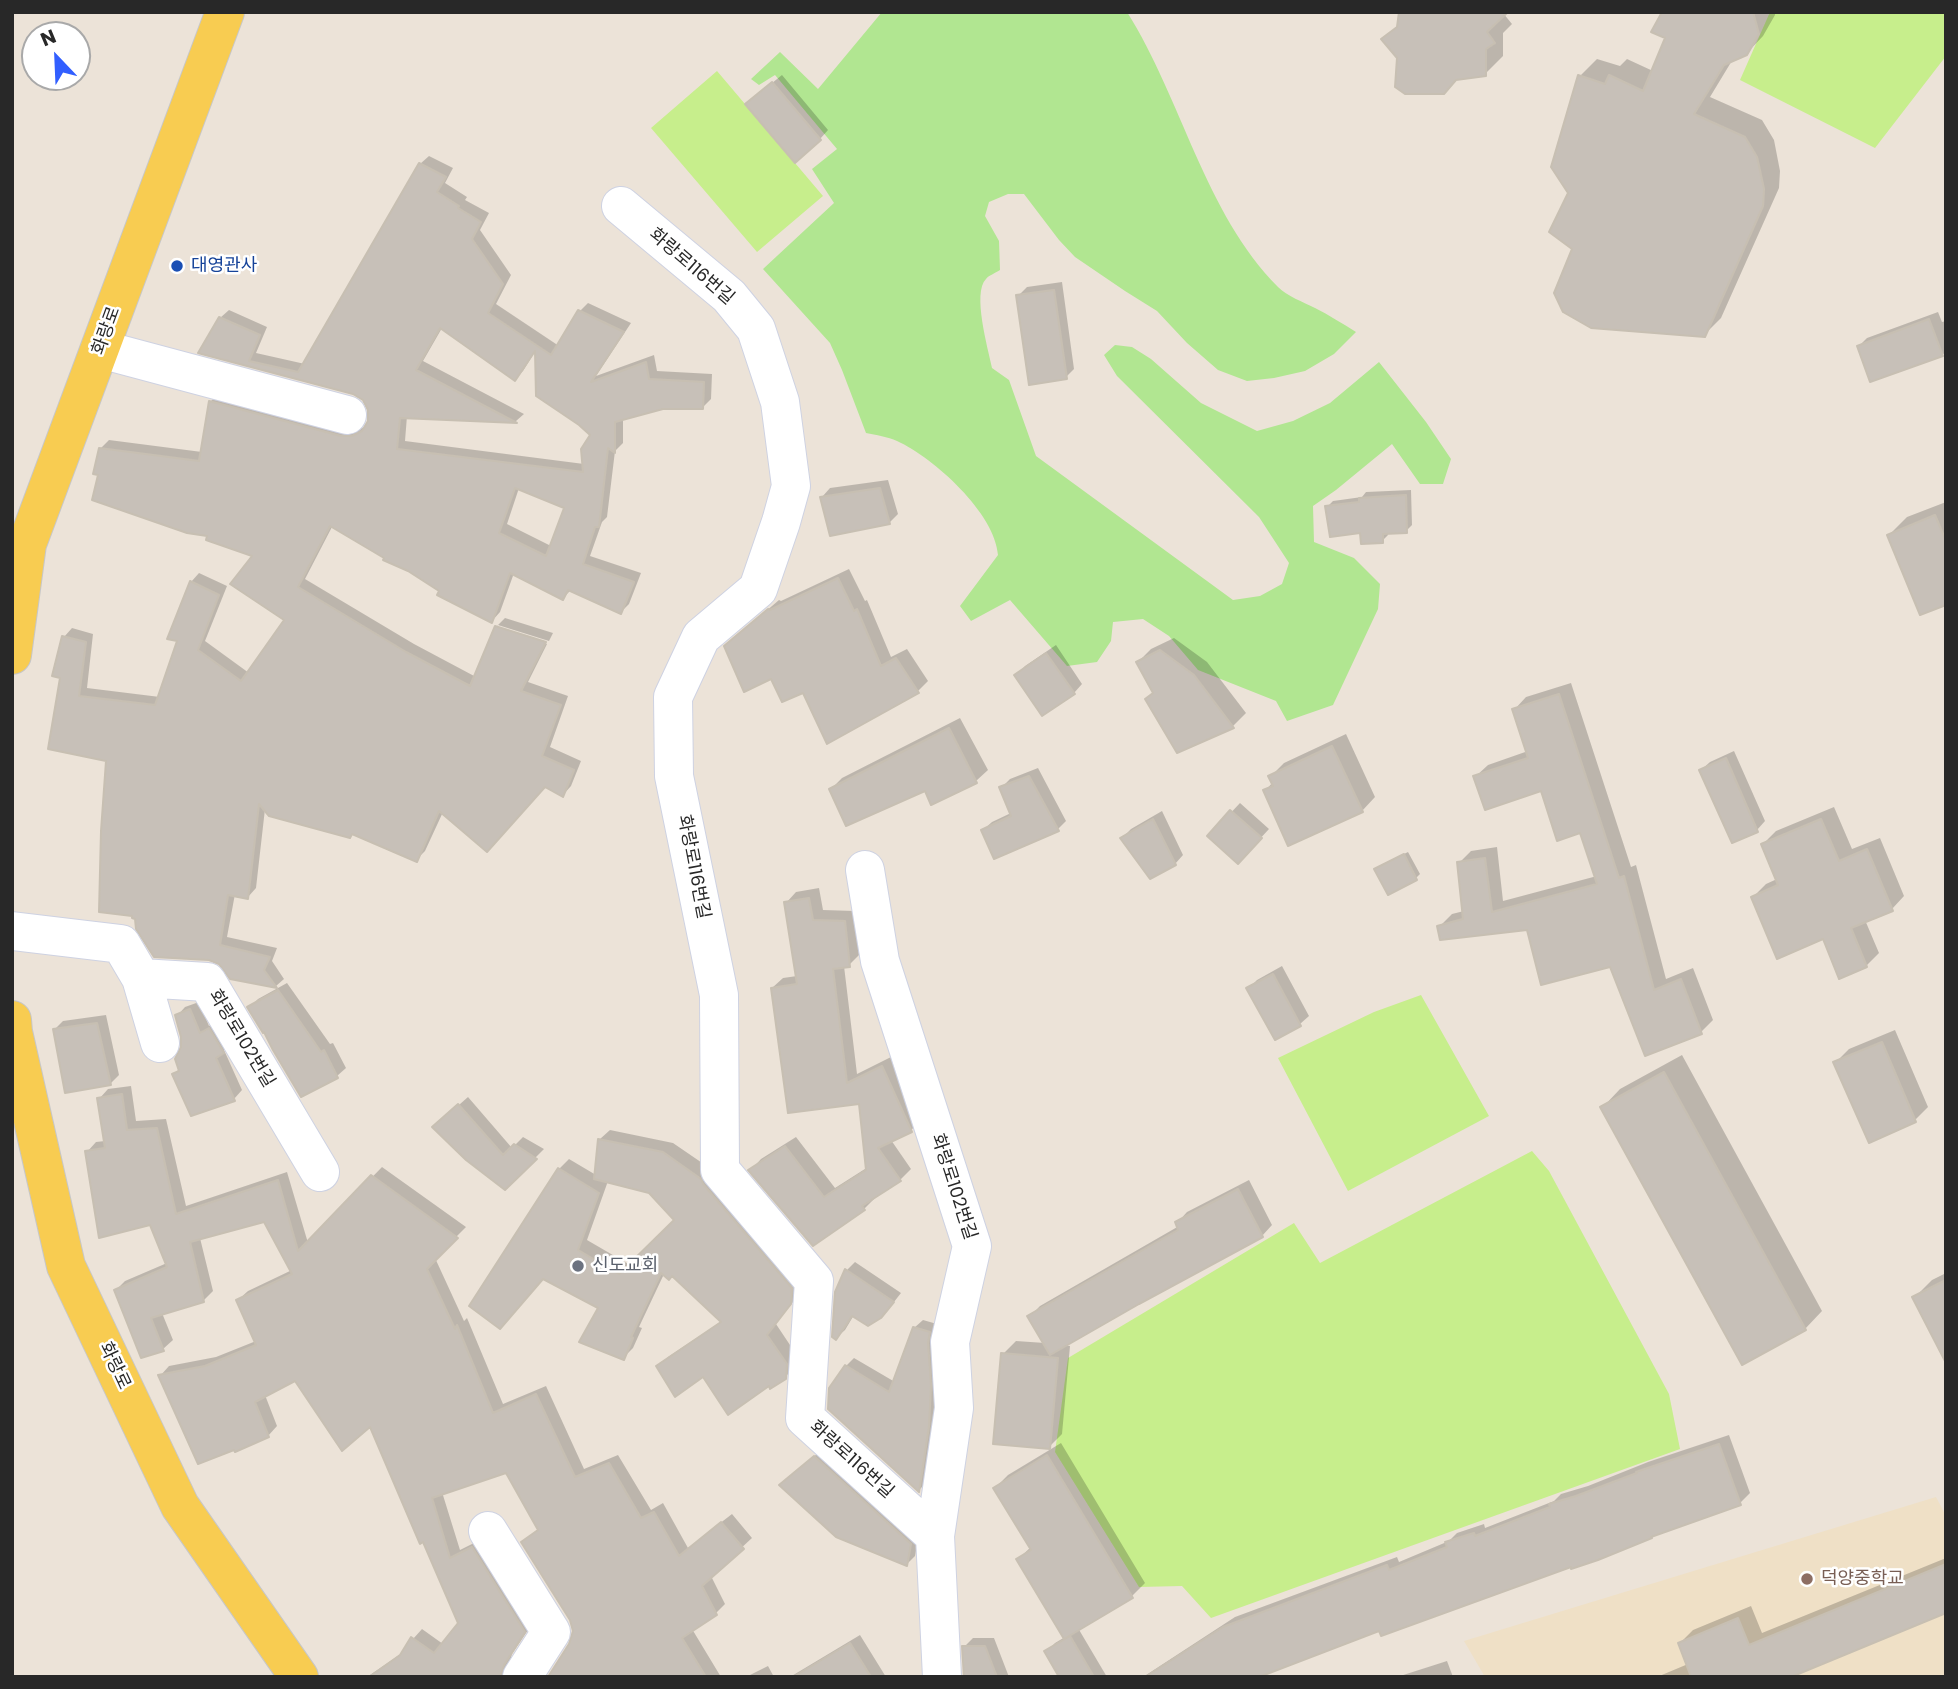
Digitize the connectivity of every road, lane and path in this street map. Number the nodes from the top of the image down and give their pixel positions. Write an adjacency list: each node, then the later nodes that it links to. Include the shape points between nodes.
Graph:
1 (225, 12): 3 (main road, 화랑로)
2 (621, 206): 13 (street, 화랑로116번길, via 729,296 755,329 780,402 791,486 758,589 701,637 673,697 674,776 719,995 720,1170 814,1281 805,1418)
3 (100, 349): 4 (street); 5 (main road, 화랑로, via 27,544)
4 (347, 415)
5 (12, 655)
6 (865, 870): 13 (street, 화랑로102번길, via 880,961 972,1246 950,1342 954,1408)
7 (12, 931): 8 (street, via 121,944)
8 (141, 978): 10 (street); 11 (street, 화랑로102번길, via 207,982)
9 (12, 1020): 14 (main road, 화랑로, via 66,1266 180,1506)
10 (160, 1043)
11 (320, 1172)
12 (488, 1531): 15 (street, via 551,1632)
13 (935, 1536): 16 (street, 화랑로102번길)
14 (299, 1677)
15 (522, 1677)
16 (942, 1677)

